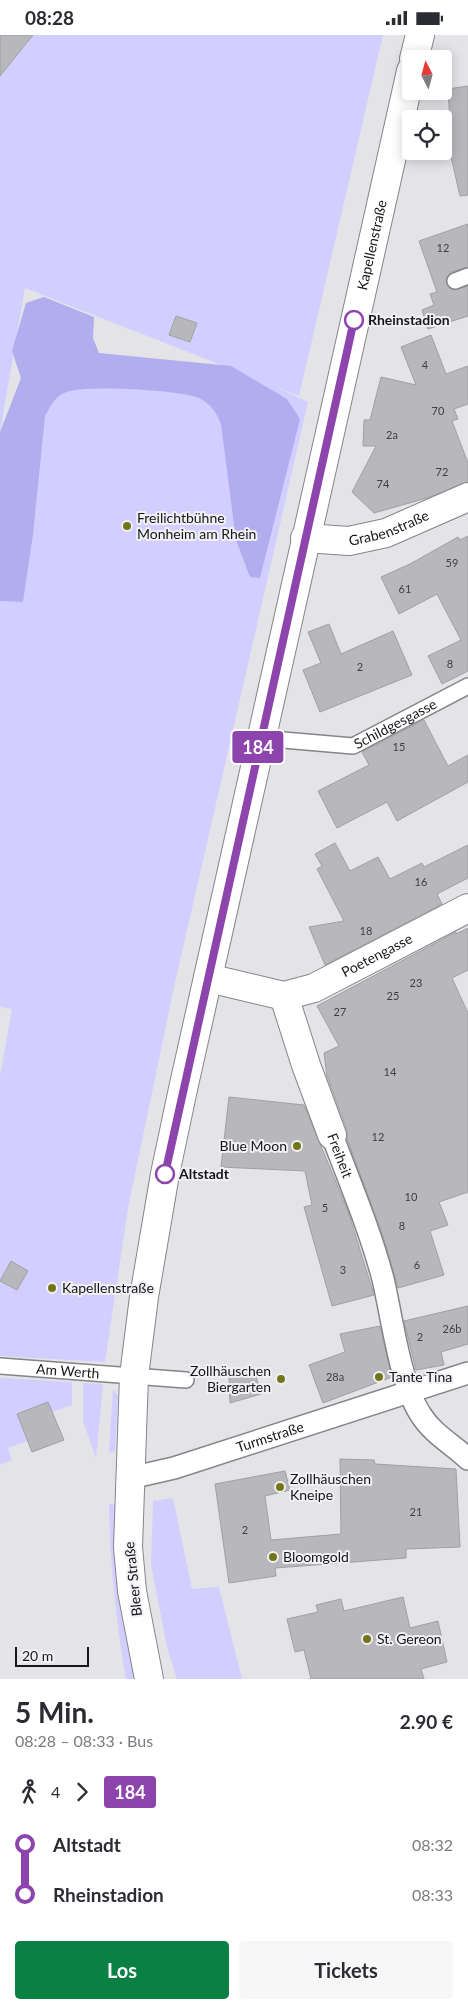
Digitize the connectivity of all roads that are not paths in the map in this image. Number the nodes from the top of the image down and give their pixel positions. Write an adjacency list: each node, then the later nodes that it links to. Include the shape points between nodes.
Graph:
1 (420, 35): 2 (street)
2 (416, 50)
3 (404, 100): 5 (street, Kapellenstraße)
4 (468, 497): 5 (street, Grabenstraße, via 386,533 349,541)
5 (306, 538): 7 (street, Kapellenstraße)
6 (468, 686): 7 (lane, Schildgesgasse, via 353,745)
7 (260, 737): 9 (street, Kapellenstraße)
8 (468, 908): 10 (street, Poetengasse, via 314,988)
9 (208, 978): 10 (street); 14 (street, Kapellenstraße, via 165,1174)
10 (284, 996): 11 (street, Freiheit)
11 (332, 1135): 16 (street, Freiheit, via 380,1269)
12 (0, 1366): 14 (lane, Am Werth)
13 (468, 1373): 16 (street, Turmstraße)
14 (134, 1376): 15 (lane, Am Werth); 18 (street, Kapellenstraße)
15 (186, 1380)
16 (409, 1393): 17 (street, via 421,1415 438,1435); 18 (street, Turmstraße, via 174,1468)
17 (462, 1454)
18 (130, 1478): 19 (street, Bleer Straße, via 128,1547 132,1591)
19 (149, 1679)

